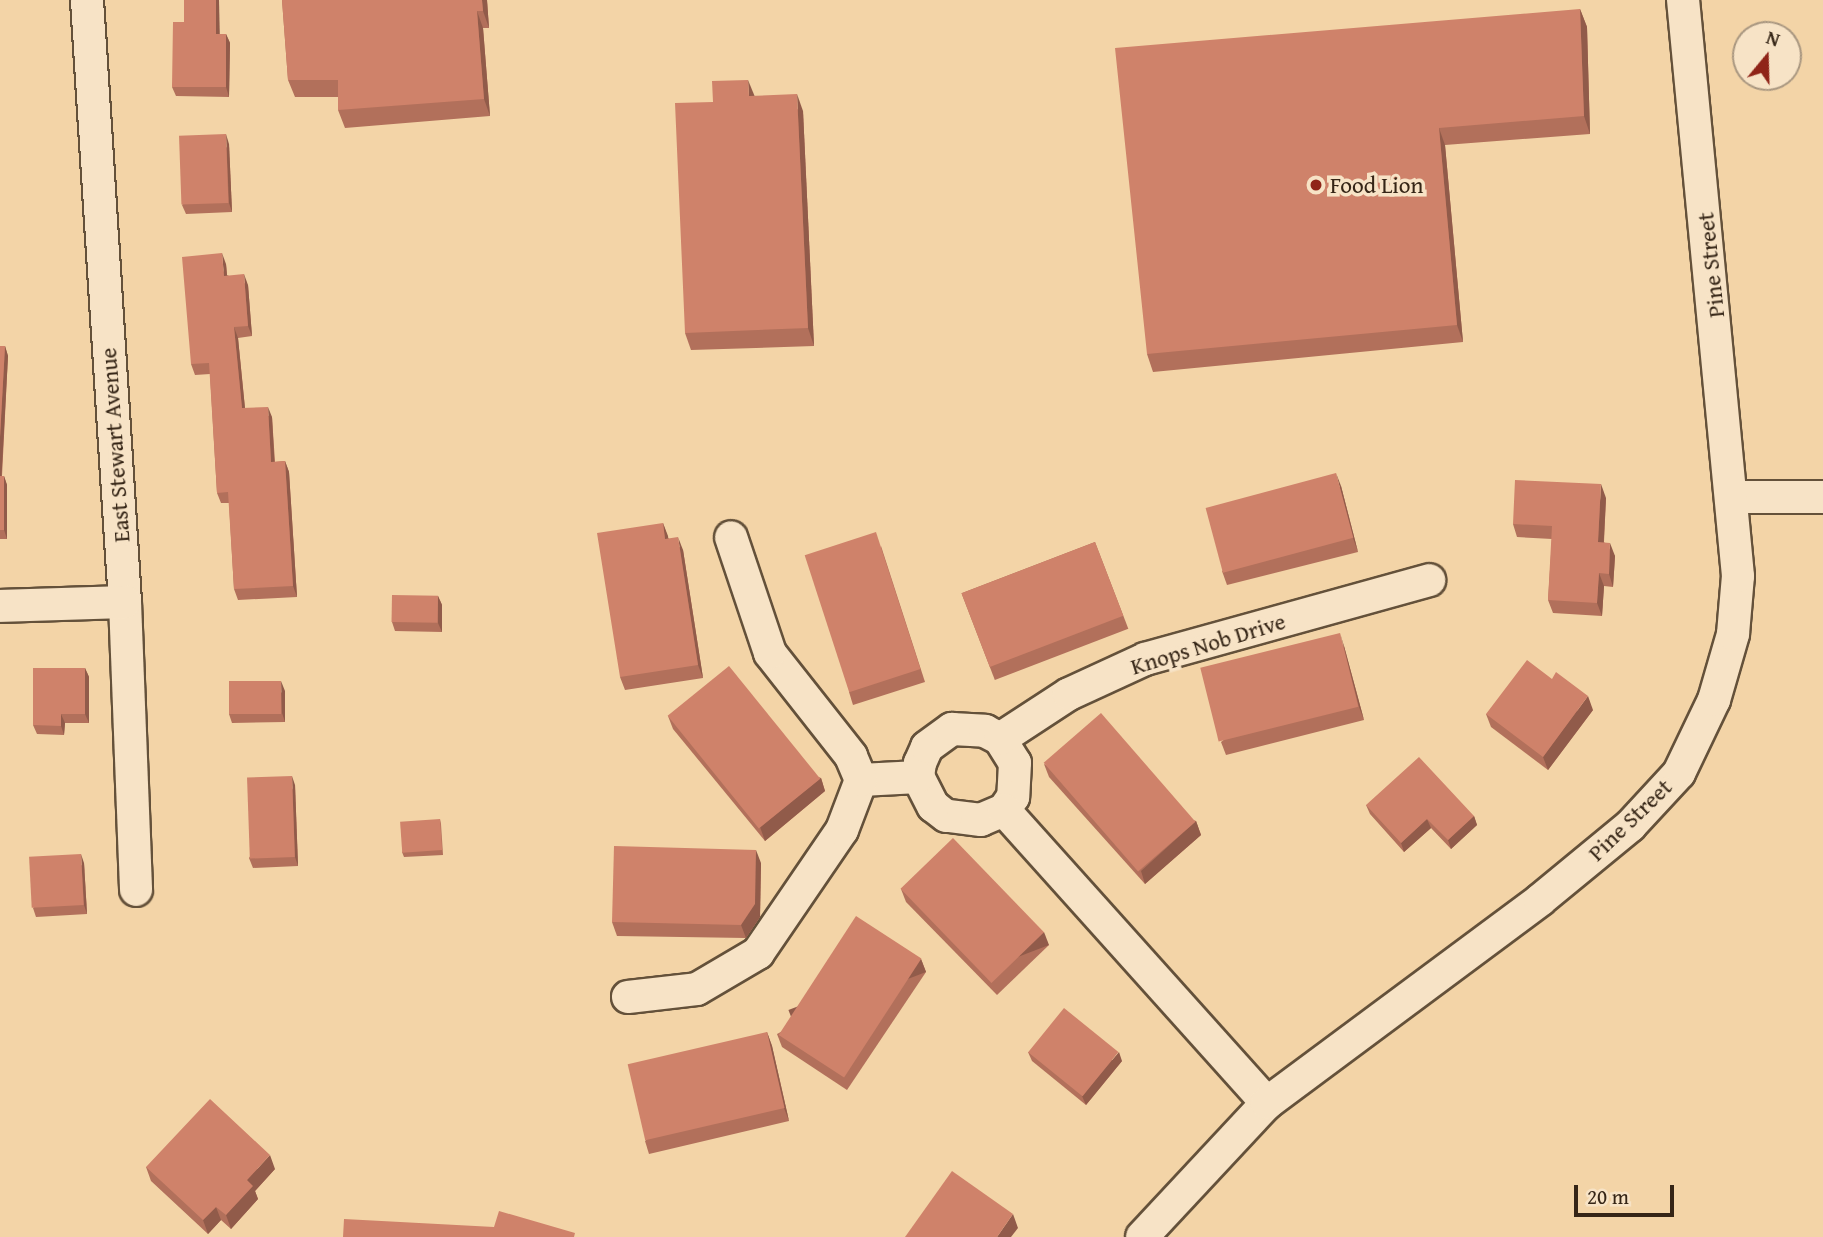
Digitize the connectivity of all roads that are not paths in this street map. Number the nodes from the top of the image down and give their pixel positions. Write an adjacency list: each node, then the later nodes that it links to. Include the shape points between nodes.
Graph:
1 (87, 0): 7 (street, East Stewart Avenue)
2 (1683, 0): 4 (street, Pine Street)
3 (1823, 497): 4 (street)
4 (1732, 498): 15 (street, Pine Street, via 1738,576 1733,634 1714,700 1679,773 1630,827 1540,900)
5 (731, 537): 11 (street, via 770,653 851,756)
6 (1429, 580): 9 (street, Knops Nob Drive, via 1145,659 1069,694)
7 (125, 602): 8 (street); 13 (street, East Stewart Avenue)
8 (0, 606)
9 (1000, 739): 10 (street, via 985,731 952,729 927,747); 12 (street, via 1016,764 1013,797)
10 (918, 777): 11 (street); 12 (street, via 923,793 946,816 981,820)
11 (861, 780): 14 (street, via 842,830 758,953 697,989)
12 (1004, 810): 15 (street)
13 (136, 890)
14 (628, 997)
15 (1267, 1103): 16 (street, Pine Street)
16 (1142, 1237)

